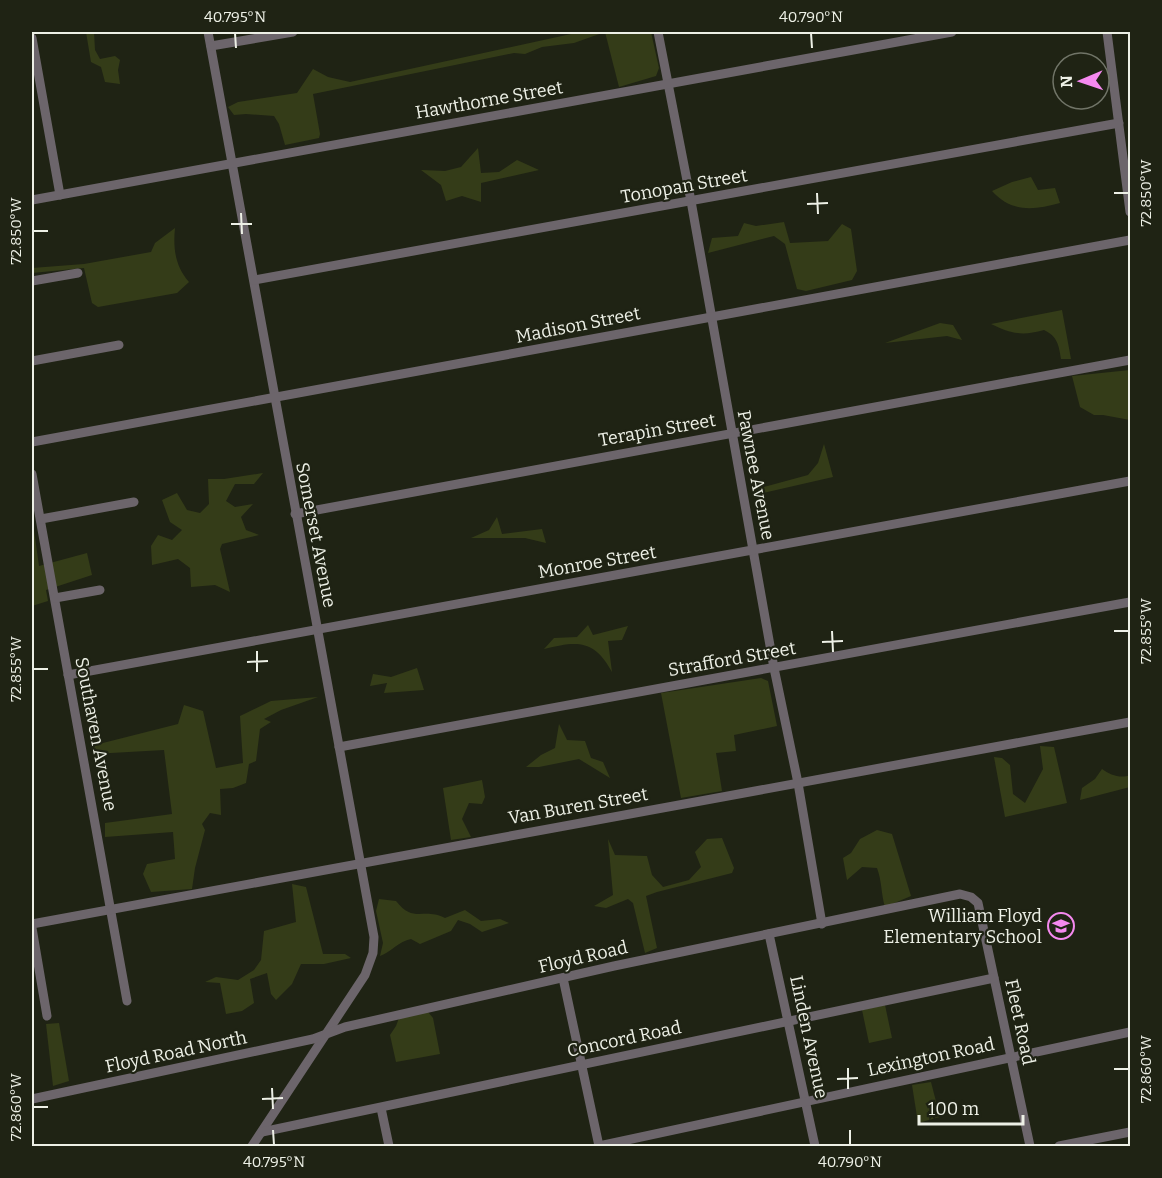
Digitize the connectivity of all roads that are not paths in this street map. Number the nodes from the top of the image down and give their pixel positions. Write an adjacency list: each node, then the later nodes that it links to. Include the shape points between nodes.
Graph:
1 (208, 32): 7 (street, Somerset Avenue)
2 (293, 32): 7 (street)
3 (658, 32): 8 (street, Pawnee Avenue)
4 (952, 32): 8 (street, Hawthorne Street)
5 (1107, 32): 9 (street)
6 (32, 38): 11 (street)
7 (211, 46): 10 (street, Somerset Avenue)
8 (667, 84): 10 (street, Hawthorne Street); 13 (street, Pawnee Avenue)
9 (1119, 123): 13 (street, Tonopan Street); 14 (street)
10 (232, 164): 11 (street, Hawthorne Street); 17 (street, Somerset Avenue)
11 (60, 195): 12 (street, Hawthorne Street)
12 (32, 200)
13 (691, 201): 17 (street, Tonopan Street); 19 (street, Pawnee Avenue)
14 (1131, 212)
15 (1131, 240): 19 (street, Madison Street)
16 (78, 273): 18 (street)
17 (254, 280): 23 (street, Somerset Avenue)
18 (32, 281)
19 (711, 317): 23 (street, Madison Street); 24 (street, Pawnee Avenue)
20 (119, 345): 22 (street)
21 (1131, 360): 24 (street, Terapin Street)
22 (32, 361)
23 (274, 397): 25 (street, Madison Street); 29 (street, Somerset Avenue)
24 (731, 434): 29 (street, Terapin Street); 31 (street, Pawnee Avenue)
25 (32, 441)
26 (32, 474): 30 (street, Southaven Avenue)
27 (1131, 481): 31 (street, Monroe Street)
28 (134, 502): 30 (street)
29 (296, 514): 35 (street, Somerset Avenue)
30 (40, 519): 33 (street, Southaven Avenue)
31 (754, 551): 35 (street, Monroe Street); 36 (street, Pawnee Avenue)
32 (100, 590): 33 (street)
33 (55, 598): 37 (street, Southaven Avenue)
34 (1131, 602): 36 (street, Strafford Street)
35 (317, 630): 37 (street, Monroe Street); 39 (street, Somerset Avenue)
36 (774, 668): 39 (street, Strafford Street); 40 (street, Pawnee Avenue)
37 (68, 675): 43 (street, Southaven Avenue)
38 (1131, 722): 40 (street, Van Buren Street)
39 (339, 747): 41 (street, Somerset Avenue)
40 (798, 783): 41 (street, Van Buren Street); 44 (street, Pawnee Avenue)
41 (360, 863): 43 (street, Van Buren Street); 53 (street, Somerset Avenue, via 374,937 373,954 365,975)
42 (978, 903): 44 (street, Floyd Road, via 960,894); 48 (street, Fleet Road)
43 (111, 909): 45 (street, Van Buren Street); 49 (street, Southaven Avenue)
44 (822, 924): 46 (street, Floyd Road)
45 (32, 926): 50 (street)
46 (770, 934): 47 (street, Floyd Road); 51 (street, Linden Avenue)
47 (563, 978): 53 (street, Floyd Road); 55 (street)
48 (994, 978): 51 (street, Concord Road); 54 (street, Fleet Road)
49 (127, 1001)
50 (47, 1016)
51 (788, 1021): 55 (street, Concord Road); 57 (street, Linden Avenue)
52 (1131, 1032): 54 (street, Lexington Road)
53 (327, 1034): 56 (street, Floyd Road North); 59 (street)
54 (1010, 1058): 57 (street, Lexington Road); 65 (street, Fleet Road)
55 (581, 1065): 58 (street, Concord Road); 63 (street)
56 (32, 1099)
57 (806, 1101): 63 (street, Lexington Road); 64 (street, Linden Avenue)
58 (381, 1108): 59 (street, Concord Road); 62 (street)
59 (262, 1132): 61 (street)
60 (1131, 1132): 66 (street)
61 (252, 1146)
62 (389, 1146)
63 (599, 1146)
64 (815, 1146)
65 (1030, 1146)
66 (1059, 1146)

